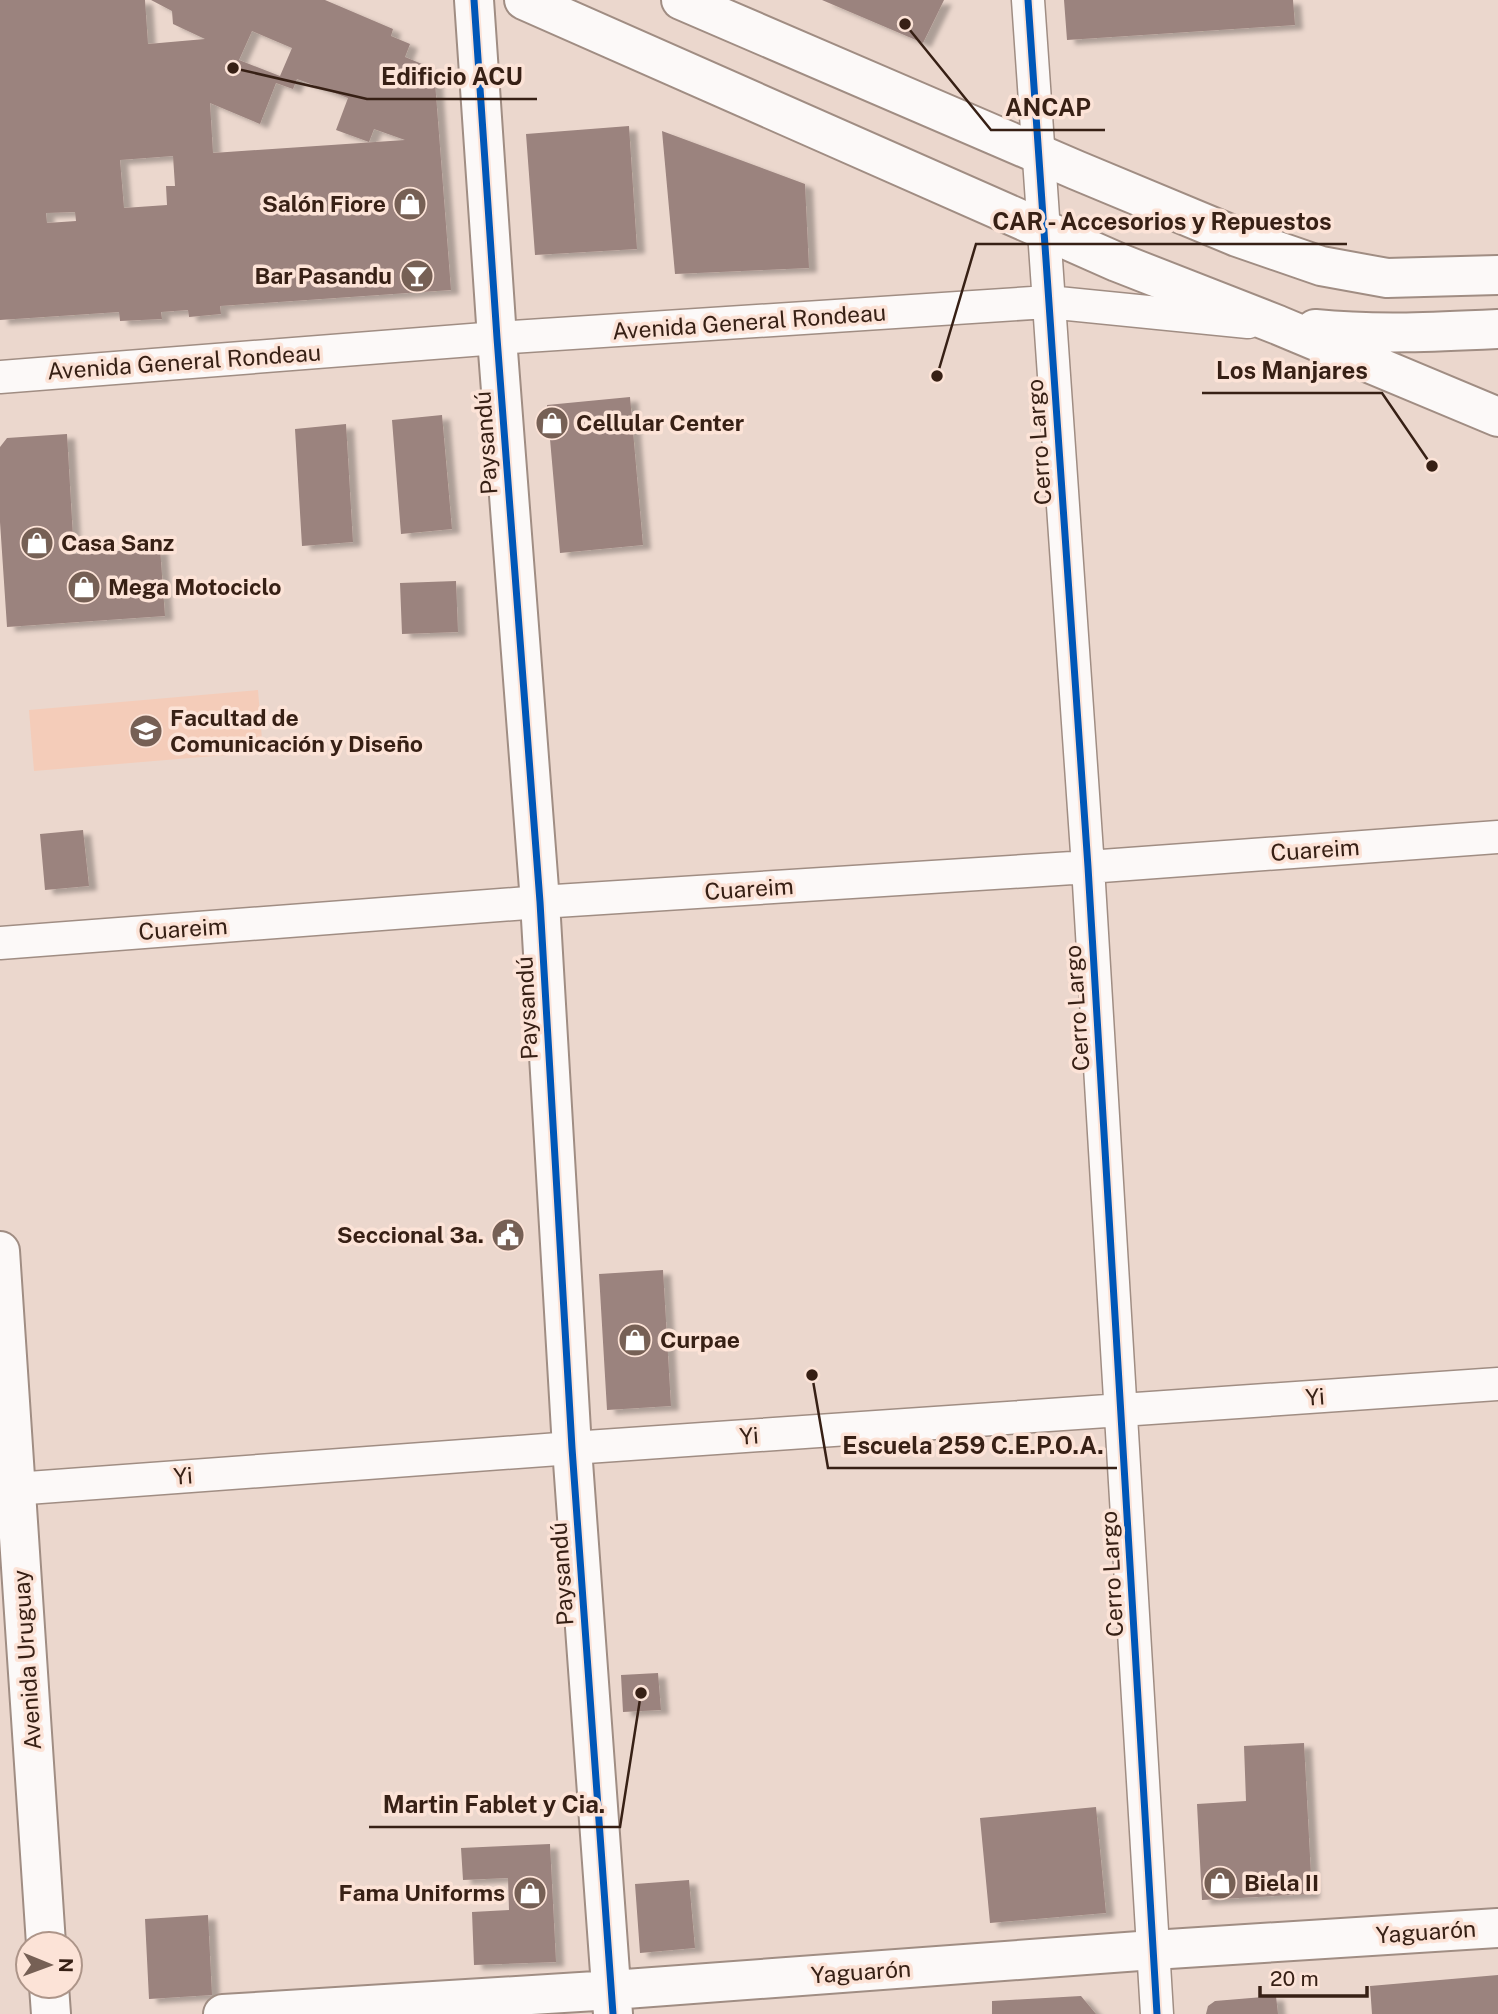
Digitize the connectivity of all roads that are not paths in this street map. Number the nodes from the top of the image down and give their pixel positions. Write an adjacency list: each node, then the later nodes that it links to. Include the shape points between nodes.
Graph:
1 (474, 0): 11 (street, Paysandú)
2 (524, 0): 6 (street)
3 (681, 0): 5 (street)
4 (1028, 0): 5 (street, Cerro Largo)
5 (1040, 155): 6 (street, Cerro Largo); 7 (street, via 1237,237 1321,266 1387,278)
6 (1042, 230): 8 (street, Cerro Largo); 9 (street)
7 (1498, 275)
8 (1048, 302): 9 (street, Avenida General Rondeau); 11 (street, Avenida General Rondeau); 15 (street, Cerro Largo)
9 (1278, 325): 10 (street, Avenida General Rondeau, via 1417,333); 13 (street)
10 (1498, 328)
11 (497, 338): 12 (street, Avenida General Rondeau); 16 (street, Paysandú)
12 (0, 377)
13 (1498, 417)
14 (1498, 837): 15 (street, Cuareim)
15 (1088, 867): 16 (street, Cuareim); 20 (street, Cerro Largo)
16 (540, 902): 17 (street, Cuareim); 21 (street, Paysandú)
17 (0, 943)
18 (0, 1251): 22 (street, Avenida Uruguay)
19 (1498, 1384): 20 (street, Yi)
20 (1122, 1410): 21 (street, Yi); 25 (street, Cerro Largo)
21 (572, 1448): 22 (street, Yi); 26 (street, Paysandú)
22 (8, 1489): 24 (street, Avenida Uruguay)
23 (1498, 1928): 25 (street, Yaguarón)
24 (45, 1930)
25 (1153, 1950): 26 (street, Yaguarón); 28 (street, Cerro Largo)
26 (612, 2002): 27 (street, Yaguarón)
27 (223, 2014)
28 (1157, 2014)

